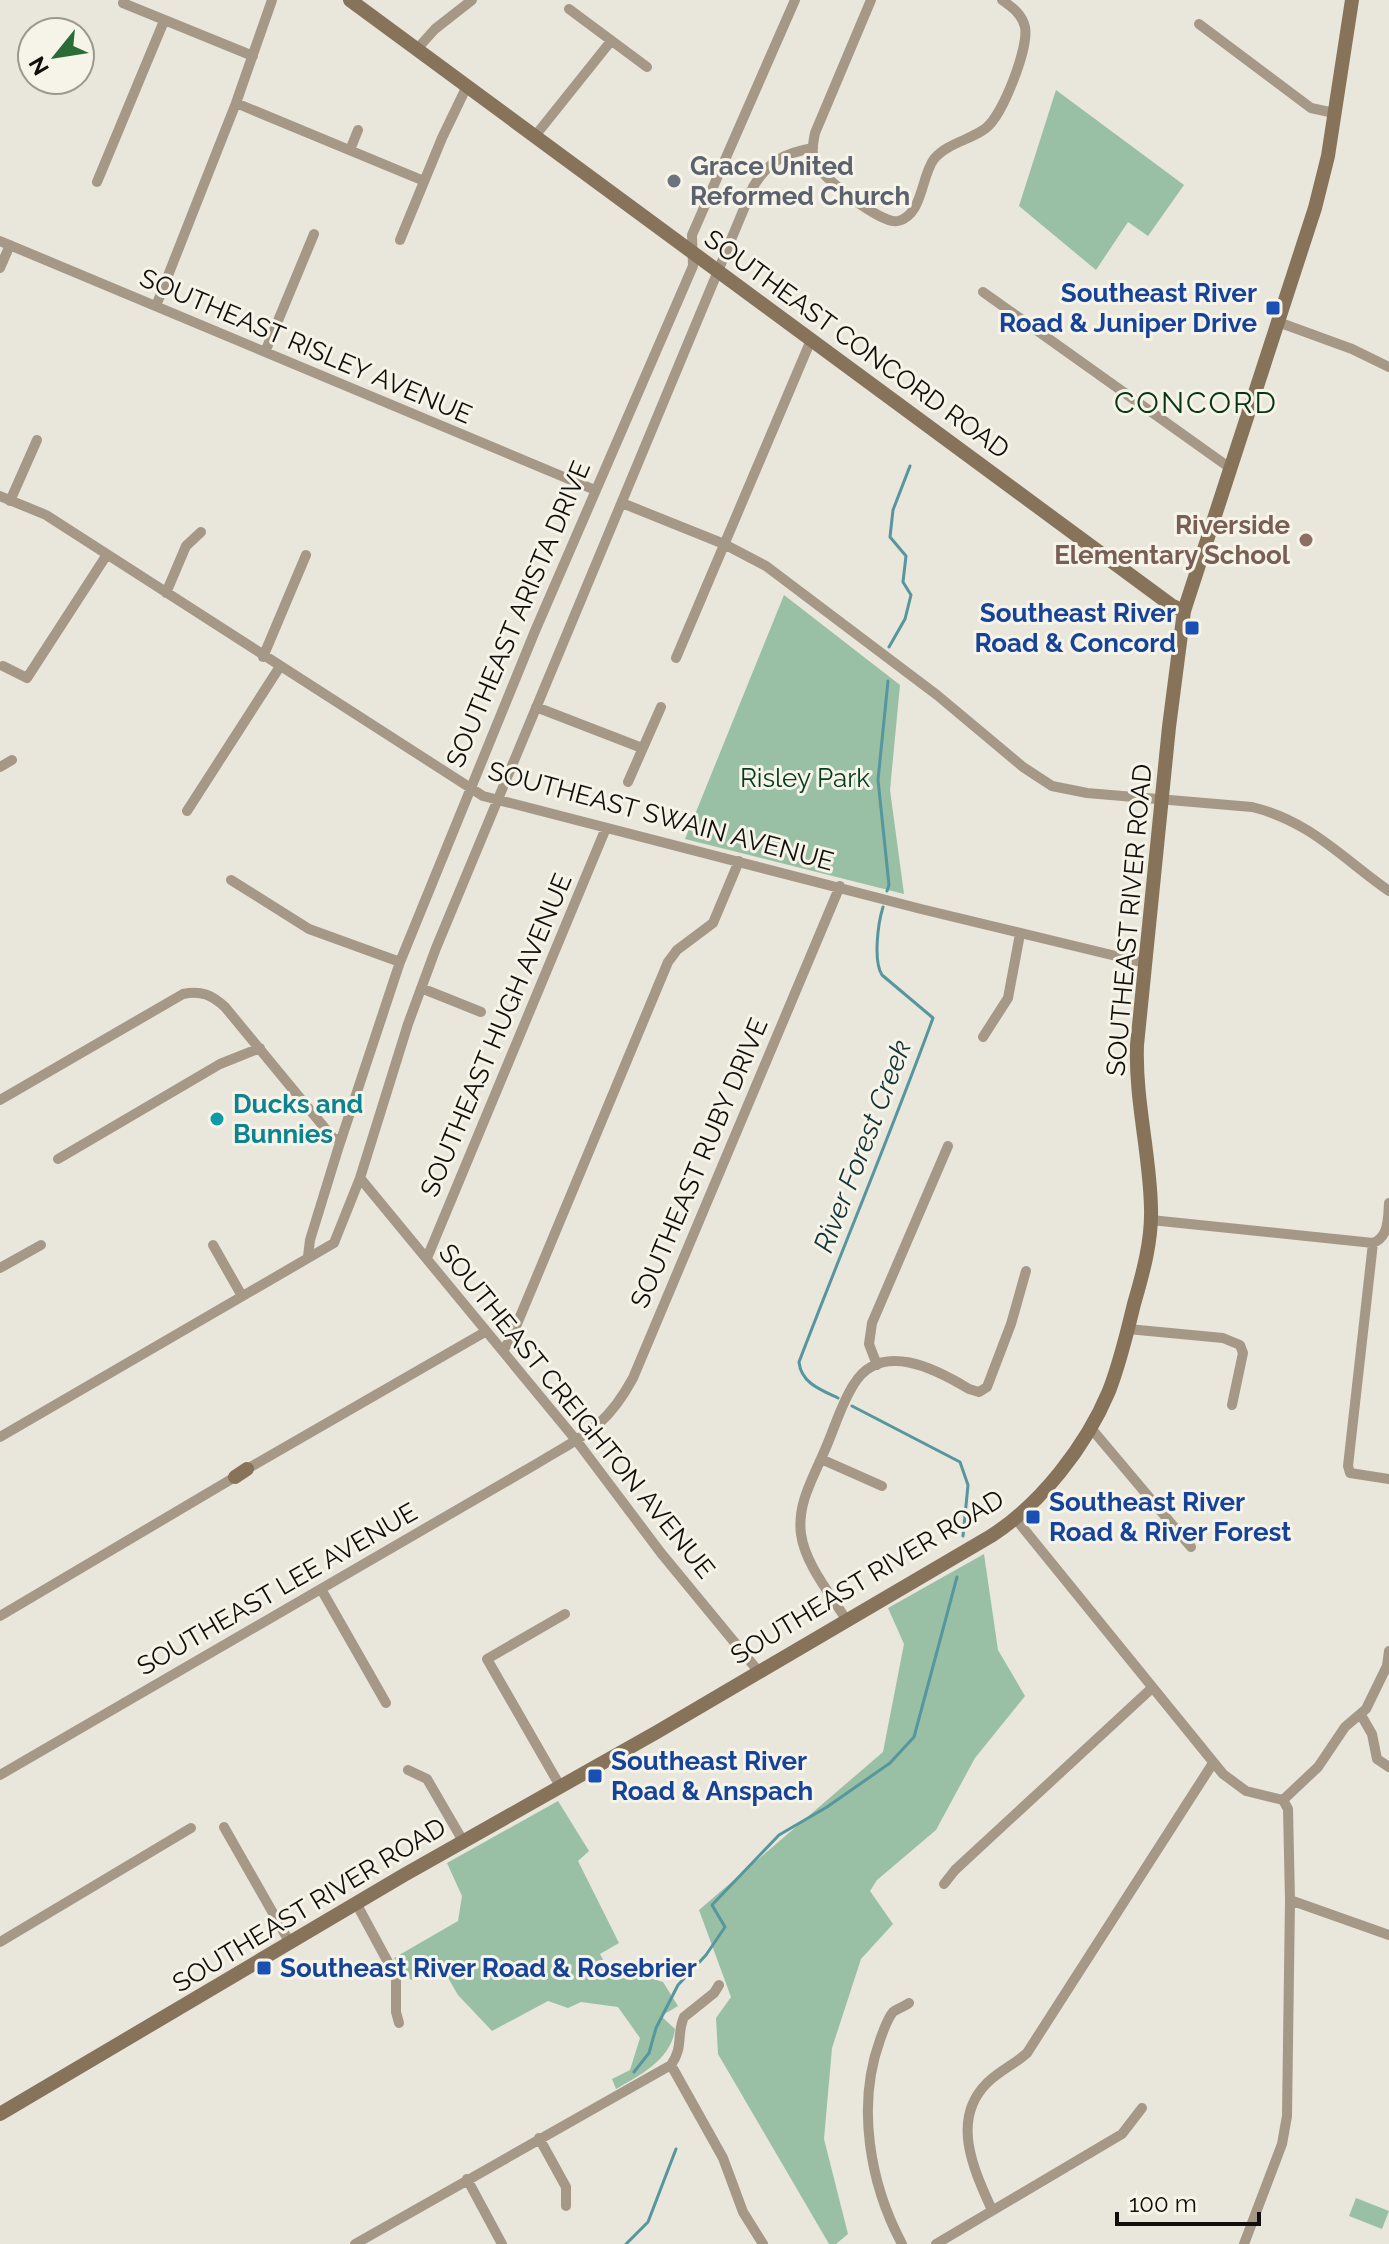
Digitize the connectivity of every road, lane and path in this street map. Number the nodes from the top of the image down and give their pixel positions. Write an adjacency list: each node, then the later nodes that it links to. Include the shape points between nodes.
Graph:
1 (272, 0): 14 (street)
2 (350, 0): 13 (street, SOUTHEAST CONCORD ROAD)
3 (472, 0): 13 (street)
4 (795, 0): 28 (street, SOUTHEAST ARISTA DRIVE, via 692,235)
5 (871, 0): 21 (street)
6 (1002, 0): 21 (street, via 1020,15 1026,39 1006,102 985,129 933,160 907,216 887,221 873,213 818,168)
7 (1352, 0): 18 (street, SOUTHEAST RIVER ROAD)
8 (123, 3): 10 (street)
9 (569, 9): 12 (street)
10 (164, 21): 14 (street); 24 (street)
11 (1199, 24): 18 (street, via 1311,108)
12 (611, 41): 15 (street); 20 (street)
13 (417, 49): 16 (street, SOUTHEAST CONCORD ROAD)
14 (253, 56): 17 (street)
15 (647, 67)
16 (467, 86): 20 (street, SOUTHEAST CONCORD ROAD); 23 (street)
17 (236, 103): 22 (street); 32 (street)
18 (1334, 113): 33 (street, SOUTHEAST RIVER ROAD, via 1315,208)
19 (358, 130): 22 (street)
20 (535, 136): 28 (street, SOUTHEAST CONCORD ROAD)
21 (813, 148): 30 (street, SOUTHEAST ARISTA DRIVE, via 781,156 759,177)
22 (350, 150): 23 (street)
23 (424, 181): 26 (street)
24 (97, 182)
25 (314, 234): 35 (street)
26 (400, 240)
27 (5, 243): 29 (street); 32 (street, SOUTHEAST RISLEY AVENUE)
28 (693, 253): 30 (street, SOUTHEAST CONCORD ROAD); 39 (street, SOUTHEAST ARISTA DRIVE, via 693,266)
29 (0, 268)
30 (718, 271): 34 (street, SOUTHEAST CONCORD ROAD); 41 (street, SOUTHEAST ARISTA DRIVE)
31 (983, 292): 38 (street)
32 (156, 306): 35 (street, SOUTHEAST RISLEY AVENUE)
33 (1278, 322): 36 (street); 38 (street, SOUTHEAST RIVER ROAD)
34 (811, 340): 43 (street); 47 (street, SOUTHEAST CONCORD ROAD)
35 (265, 352): 39 (street, SOUTHEAST RISLEY AVENUE)
36 (1389, 367)
37 (37, 440): 40 (street)
38 (1230, 468): 47 (street, SOUTHEAST RIVER ROAD)
39 (595, 490): 58 (street, SOUTHEAST ARISTA DRIVE)
40 (5, 498): 45 (street, SOUTHEAST SWAIN AVENUE, via 46,515)
41 (622, 503): 43 (street); 52 (street, SOUTHEAST ARISTA DRIVE)
42 (201, 532): 46 (street, via 186,546)
43 (724, 544): 49 (street); 59 (street, via 791,583 1052,786)
44 (306, 555): 48 (street)
45 (106, 556): 46 (street, SOUTHEAST SWAIN AVENUE); 50 (street, via 27,678)
46 (166, 593): 48 (street, SOUTHEAST SWAIN AVENUE)
47 (1184, 611): 59 (street, SOUTHEAST RIVER ROAD)
48 (263, 657): 51 (street, SOUTHEAST SWAIN AVENUE)
49 (676, 658)
50 (3, 666)
51 (279, 668): 58 (street, SOUTHEAST SWAIN AVENUE); 61 (street)
52 (536, 707): 54 (street); 60 (street, SOUTHEAST ARISTA DRIVE)
53 (661, 707): 54 (street)
54 (642, 748): 57 (street)
55 (12, 760): 56 (street)
56 (0, 767)
57 (628, 782)
58 (471, 789): 60 (street, SOUTHEAST SWAIN AVENUE); 68 (street, SOUTHEAST ARISTA DRIVE)
59 (1162, 799): 66 (street, via 1252,807 1286,817); 69 (street, SOUTHEAST RIVER ROAD)
60 (497, 802): 62 (street, SOUTHEAST SWAIN AVENUE); 70 (street, SOUTHEAST ARISTA DRIVE)
61 (187, 811)
62 (606, 828): 63 (street, SOUTHEAST SWAIN AVENUE); 85 (street, SOUTHEAST HUGH AVENUE)
63 (739, 861): 65 (street, SOUTHEAST SWAIN AVENUE); 91 (street, via 713,923 668,962)
64 (231, 880): 68 (street, via 309,929)
65 (840, 886): 67 (street, SOUTHEAST SWAIN AVENUE); 96 (street, SOUTHEAST RUBY DRIVE, via 633,1378 604,1421)
66 (1389, 891)
67 (1020, 934): 69 (street, SOUTHEAST SWAIN AVENUE); 72 (street, via 1008,998)
68 (400, 962): 75 (street, SOUTHEAST ARISTA DRIVE)
69 (1145, 963): 80 (street, SOUTHEAST RIVER ROAD, via 1137,1045)
70 (421, 988): 71 (street); 78 (street, SOUTHEAST ARISTA DRIVE)
71 (481, 1012)
72 (983, 1037)
73 (260, 1048): 74 (street, via 212,996 183,994); 75 (street); 77 (street, via 220,1064)
74 (0, 1100)
75 (340, 1140): 84 (street, SOUTHEAST ARISTA DRIVE)
76 (948, 1146): 92 (street, via 872,1323 869,1344)
77 (58, 1159)
78 (360, 1178): 84 (street, SOUTHEAST ARISTA DRIVE, via 334,1243); 85 (street, SOUTHEAST CREIGHTON AVENUE)
79 (1389, 1203): 81 (street, via 1387,1230)
80 (1151, 1220): 81 (street); 89 (street, SOUTHEAST RIVER ROAD)
81 (1373, 1243): 98 (street, via 1348,1466 1358,1476)
82 (41, 1245): 86 (street)
83 (213, 1245): 88 (street)
84 (308, 1256): 88 (street)
85 (427, 1258): 90 (street, SOUTHEAST CREIGHTON AVENUE)
86 (0, 1268)
87 (1026, 1271): 92 (street, via 987,1387 979,1392 912,1362)
88 (242, 1296): 95 (street)
89 (1128, 1329): 93 (street, via 1223,1338 1240,1345 1243,1353); 94 (street, SOUTHEAST RIVER ROAD, via 1109,1391)
90 (485, 1332): 91 (street, SOUTHEAST CREIGHTON AVENUE); 104 (street)
91 (503, 1351): 96 (street, SOUTHEAST CREIGHTON AVENUE)
92 (877, 1365): 97 (street, via 852,1386)
93 (1232, 1405)
94 (1090, 1427): 100 (street, SOUTHEAST RIVER ROAD, via 1065,1464); 101 (street)
95 (0, 1437)
96 (576, 1440): 102 (street, SOUTHEAST LEE AVENUE); 107 (street, SOUTHEAST CREIGHTON AVENUE)
97 (821, 1459): 99 (street); 105 (street, via 802,1504 801,1534 808,1556)
98 (1389, 1479)
99 (882, 1486)
100 (1015, 1518): 105 (street, SOUTHEAST RIVER ROAD); 108 (street)
101 (1191, 1547)
102 (321, 1589): 109 (street); 114 (street, SOUTHEAST LEE AVENUE)
103 (565, 1614): 115 (street, via 487,1659)
104 (0, 1616)
105 (847, 1621): 107 (street, SOUTHEAST RIVER ROAD)
106 (1389, 1651): 110 (street, via 1387,1666)
107 (759, 1672): 115 (street, SOUTHEAST RIVER ROAD)
108 (1152, 1688): 111 (street); 120 (street)
109 (386, 1703)
110 (1361, 1715): 112 (street, via 1374,1738 1377,1759); 116 (street)
111 (1213, 1763): 116 (street, via 1246,1791); 135 (street, via 1035,2042 973,2101 968,2142)
112 (1389, 1767)
113 (408, 1770): 119 (street, via 427,1779)
114 (0, 1775)
115 (560, 1786): 119 (street, SOUTHEAST RIVER ROAD)
116 (1283, 1800): 121 (street, via 1290,1826)
117 (224, 1827): 125 (street)
118 (191, 1828): 124 (street)
119 (463, 1841): 122 (street, SOUTHEAST RIVER ROAD)
120 (944, 1884)
121 (1290, 1900): 123 (street); 141 (street, via 1287,2116 1282,2144)
122 (356, 1903): 125 (street, SOUTHEAST RIVER ROAD); 128 (street, via 396,1977)
123 (1389, 1935)
124 (0, 1942)
125 (290, 1943): 131 (street, SOUTHEAST RIVER ROAD)
126 (719, 1985): 129 (street, via 684,2017 681,2044)
127 (909, 2003): 139 (street, via 893,2012 882,2034 869,2104 876,2175)
128 (399, 2023)
129 (671, 2065): 132 (street); 138 (street)
130 (1142, 2108): 135 (street, via 1122,2134)
131 (0, 2114)
132 (539, 2138): 133 (street); 134 (street, via 566,2187)
133 (467, 2179): 136 (street); 137 (street)
134 (566, 2206)
135 (992, 2210): 140 (street)
136 (355, 2244)
137 (502, 2244)
138 (763, 2244)
139 (902, 2244)
140 (936, 2244)
141 (1244, 2244)

